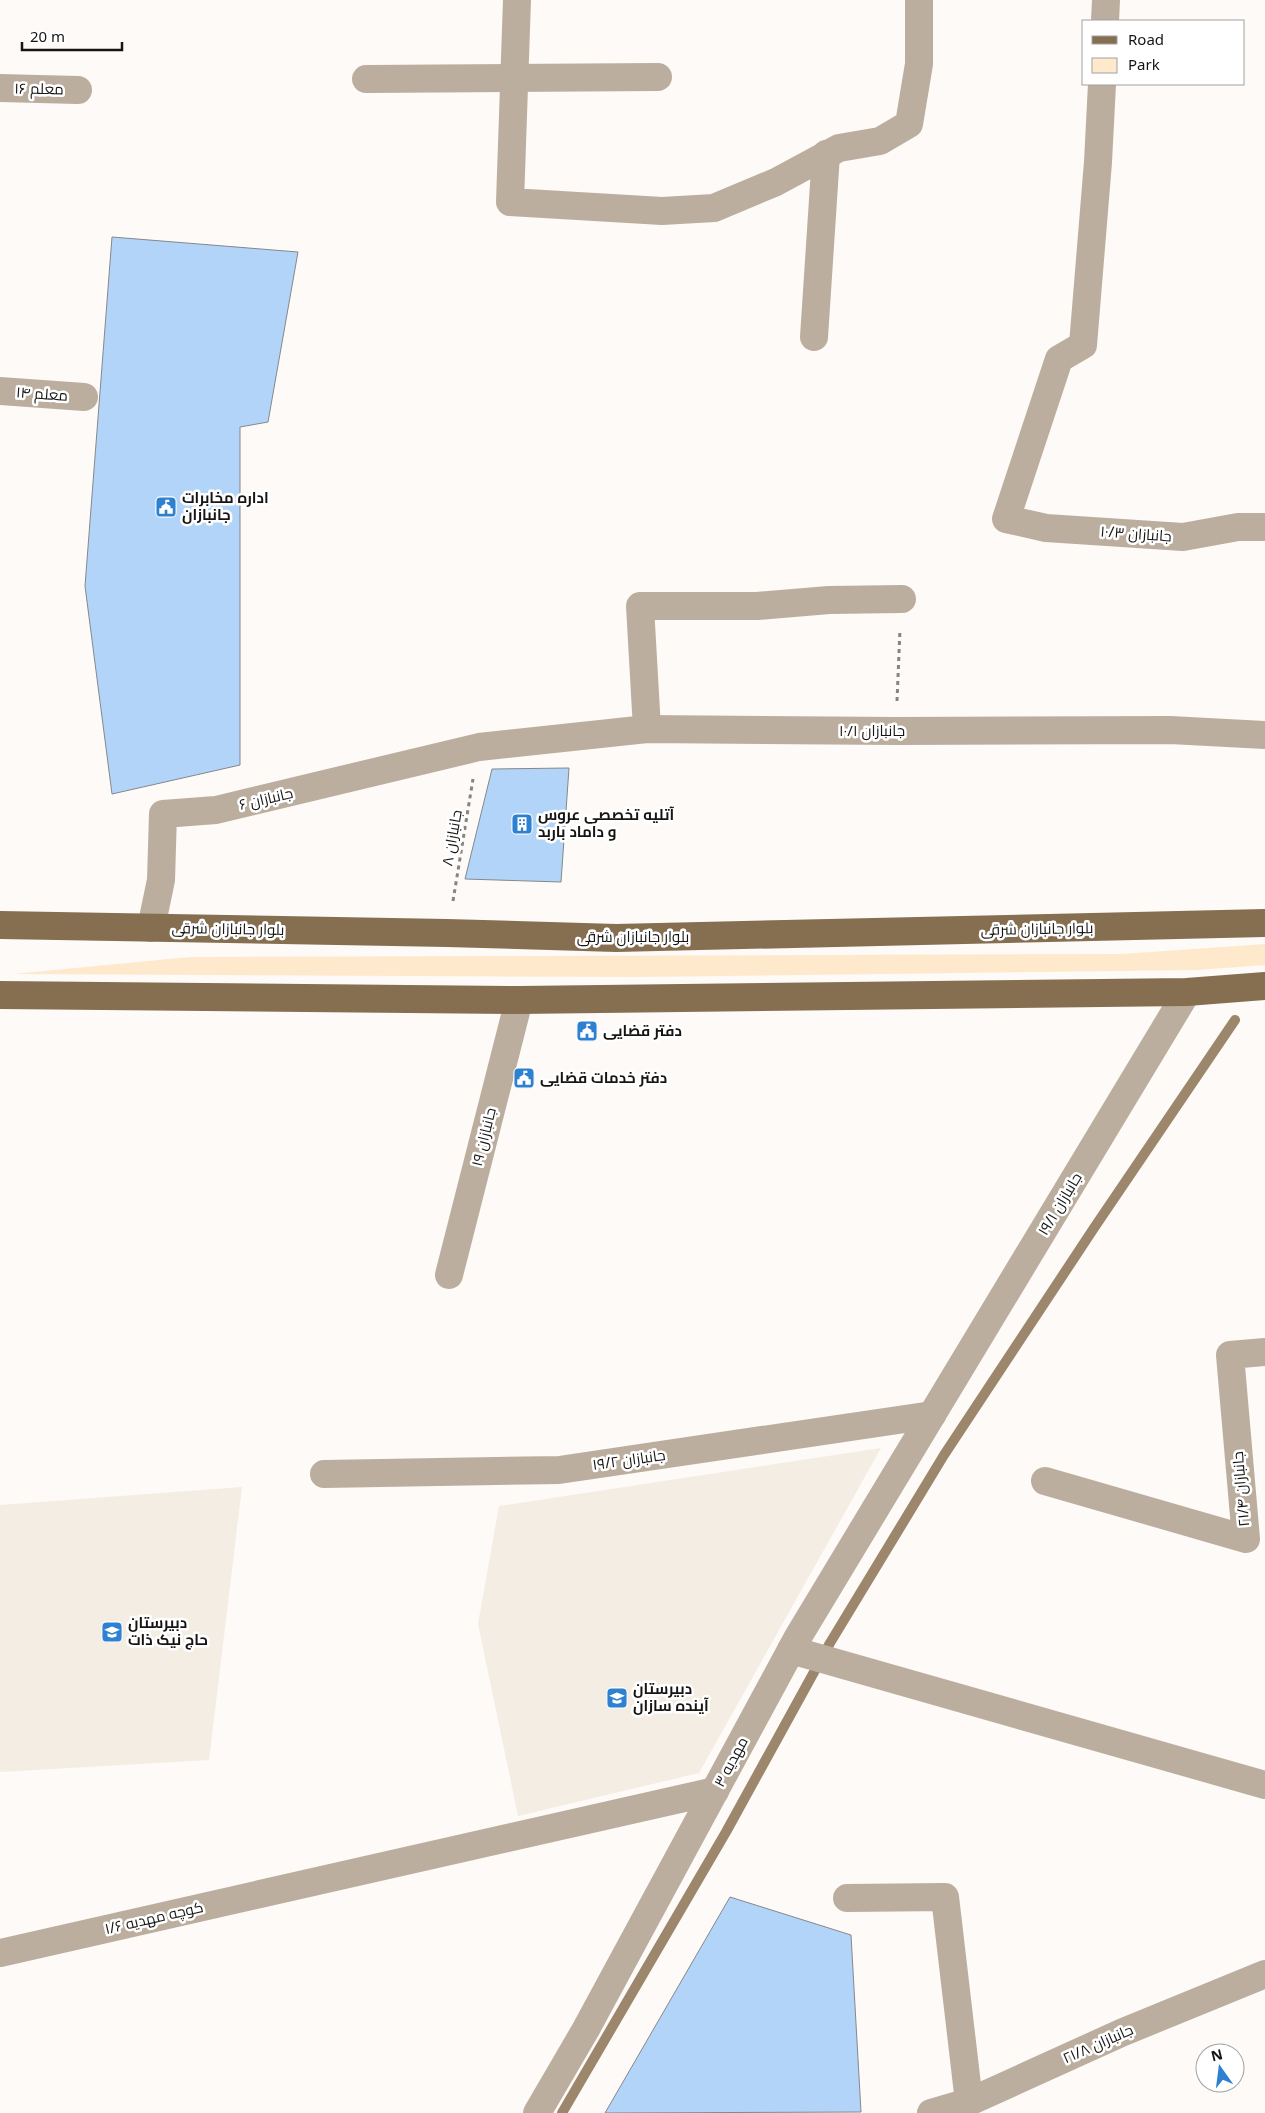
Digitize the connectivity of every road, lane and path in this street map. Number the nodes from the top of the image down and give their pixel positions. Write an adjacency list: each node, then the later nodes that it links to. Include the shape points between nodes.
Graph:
1 (517, 0): 5 (street)
2 (919, 0): 11 (street, via 919,64 908,124 880,142 840,148)
3 (1106, 0): 4 (street)
4 (1105, 20)
5 (515, 77): 6 (street); 7 (street); 11 (street, via 510,202 662,211 714,208 776,182)
6 (658, 78)
7 (366, 79)
8 (1102, 85): 15 (street, جانبازان ۱۰/۳, via 1083,345 1059,359 1006,519 1046,528 1183,537 1238,527)
9 (0, 88): 10 (street, معلم ۱۶)
10 (78, 90)
11 (826, 154): 12 (street)
12 (814, 336)
13 (0, 390): 14 (street, معلم ۱۴)
14 (84, 397)
15 (1265, 527)
16 (902, 599): 17 (street, via 757,606 640,606); 18 (path)
17 (646, 729): 18 (street, جانبازان ۱۰/۱); 20 (street, جانبازان ۱۰/۱)
18 (896, 731): 19 (street, جانبازان ۱۰/۱, via 1170,730)
19 (1265, 735)
20 (479, 747): 23 (street, جانبازان ۶, via 216,810 163,814 161,880); 24 (path, جانبازان ۸)
21 (1265, 923): 24 (main road, بلوار جانبازان شرقی, via 616,938)
22 (0, 924): 23 (main road, بلوار جانبازان شرقی)
23 (151, 928): 24 (main road, بلوار جانبازان شرقی)
24 (447, 933)
25 (1265, 986): 26 (main road)
26 (1187, 992): 28 (main road); 31 (street, جانبازان ۱۹/۱)
27 (0, 995): 28 (main road)
28 (519, 1000): 29 (street, جانبازان ۱۹)
29 (449, 1275)
30 (1265, 1352): 33 (street, جانبازان ۲۱/۴, via 1230,1354 1246,1540)
31 (932, 1415): 32 (street, جانبازان ۱۹/۲, via 558,1470); 34 (street, مهدیه ۳)
32 (324, 1474)
33 (1044, 1481)
34 (791, 1650): 35 (street); 36 (street, مهدیه ۳)
35 (1265, 1786)
36 (715, 1791): 38 (street, کوچه مهدیه ۱/۶); 41 (street, مهدیه ۳)
37 (847, 1898): 40 (street, via 945,1897)
38 (0, 1953)
39 (1265, 1974): 40 (street, جانبازان ۲۱/۸, via 1121,2033)
40 (968, 2102): 42 (street, جانبازان ۲۱/۸)
41 (537, 2113)
42 (931, 2113)

